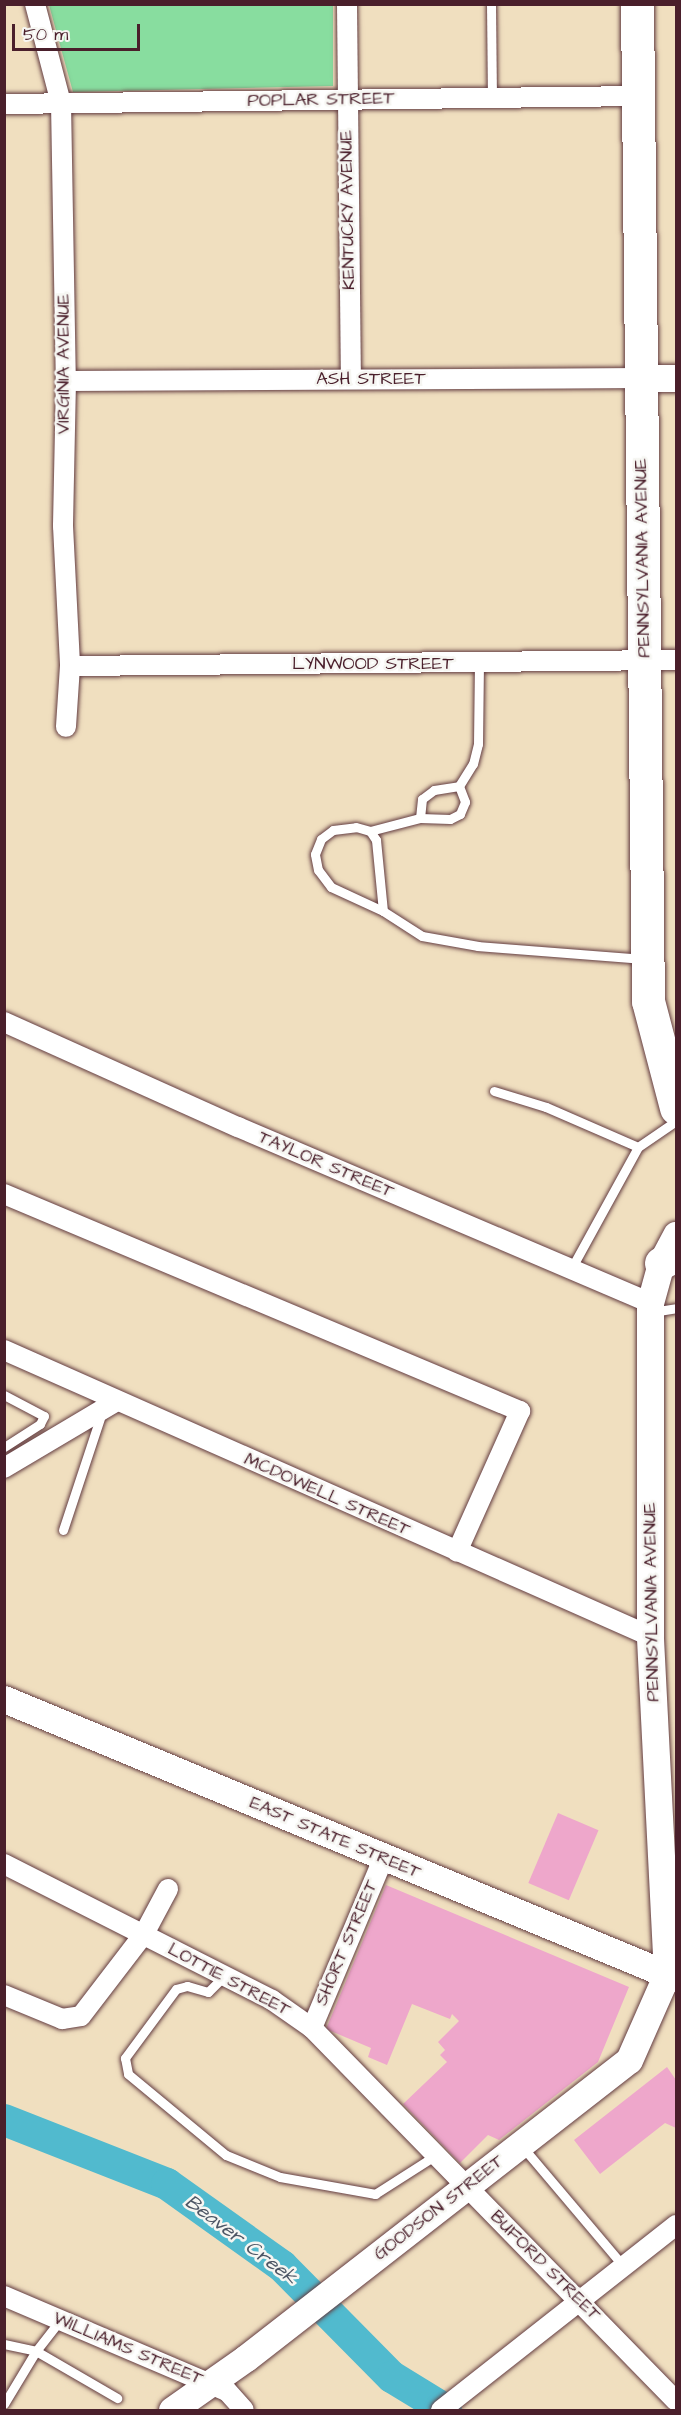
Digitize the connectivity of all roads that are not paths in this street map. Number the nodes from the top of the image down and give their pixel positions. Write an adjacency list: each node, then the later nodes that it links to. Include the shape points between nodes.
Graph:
1 (35, 4): 8 (street, VIRGINIA AVENUE)
2 (347, 4): 7 (street, KENTUCKY AVENUE)
3 (491, 4): 6 (lane)
4 (637, 4): 5 (highway, PENNSYLVANIA AVENUE)
5 (638, 96): 6 (street, POPLAR STREET); 10 (highway, PENNSYLVANIA AVENUE)
6 (492, 97): 7 (street, POPLAR STREET)
7 (346, 99): 8 (street, POPLAR STREET); 12 (street, KENTUCKY AVENUE)
8 (62, 103): 9 (street, POPLAR STREET); 13 (street, VIRGINIA AVENUE)
9 (4, 104)
10 (641, 378): 11 (main road, ASH STREET); 12 (street, ASH STREET); 15 (highway, PENNSYLVANIA AVENUE)
11 (676, 378)
12 (351, 379): 13 (street, ASH STREET)
13 (66, 381): 17 (street, VIRGINIA AVENUE, via 63,537)
14 (676, 660): 15 (street, LYNWOOD STREET)
15 (645, 661): 16 (street, LYNWOOD STREET); 23 (highway, PENNSYLVANIA AVENUE)
16 (479, 663): 17 (street, LYNWOOD STREET); 19 (lane, via 478,744 473,764)
17 (70, 666): 18 (street, VIRGINIA AVENUE)
18 (66, 727)
19 (459, 786): 20 (lane, via 434,790 422,799); 20 (lane, via 465,802 460,814 450,819)
20 (420, 818): 21 (lane)
21 (370, 831): 22 (lane, via 376,840); 22 (lane, via 356,827 333,830 321,839 315,854 318,870 331,887)
22 (383, 911): 23 (lane, via 422,936 449,942)
23 (648, 959): 26 (highway, PENNSYLVANIA AVENUE, via 648,1001)
24 (4, 1022): 31 (street, TAYLOR STREET)
25 (494, 1091): 28 (lane, via 546,1107)
26 (676, 1108)
27 (676, 1121): 28 (lane)
28 (638, 1147): 31 (lane)
29 (4, 1194): 39 (street, via 520,1411)
30 (671, 1251): 32 (main road, PENNSYLVANIA AVENUE)
31 (571, 1269): 32 (street, TAYLOR STREET)
32 (659, 1308): 40 (main road, PENNSYLVANIA AVENUE)
33 (4, 1350): 35 (street, MCDOWELL STREET)
34 (4, 1395): 36 (lane, via 44,1416 40,1424)
35 (109, 1406): 37 (street); 38 (lane); 39 (street, MCDOWELL STREET)
36 (5, 1447)
37 (4, 1468)
38 (63, 1530)
39 (457, 1552): 40 (street, MCDOWELL STREET)
40 (650, 1636): 47 (main road, PENNSYLVANIA AVENUE)
41 (4, 1699): 42 (main road, EAST STATE STREET)
42 (383, 1858): 47 (main road, EAST STATE STREET); 49 (street, SHORT STREET)
43 (4, 1864): 45 (street, LOTTIE STREET)
44 (168, 1889): 45 (street)
45 (144, 1934): 46 (street, LOTTIE STREET); 48 (street, via 81,2016 62,2019)
46 (225, 1975): 49 (street, LOTTIE STREET, via 272,2000); 51 (lane, via 208,1992 187,1986 176,1989 125,2058 128,2074 226,2155 280,2177 375,2194)
47 (672, 1976): 50 (main road, GOODSON STREET, via 629,2060)
48 (4, 1995)
49 (312, 2028): 51 (street, BUFORD STREET)
50 (520, 2145): 52 (main road, GOODSON STREET); 54 (lane)
51 (436, 2155): 52 (street, BUFORD STREET)
52 (466, 2186): 56 (street, BUFORD STREET); 60 (main road, GOODSON STREET)
53 (676, 2225): 54 (street)
54 (624, 2267): 56 (street)
55 (4, 2296): 57 (street, WILLIAMS STREET)
56 (580, 2302): 62 (street, BUFORD STREET); 66 (street)
57 (60, 2320): 59 (lane); 60 (street, WILLIAMS STREET)
58 (4, 2344): 59 (lane)
59 (36, 2351): 61 (lane); 63 (lane)
60 (210, 2384): 64 (main road, GOODSON STREET); 65 (street, WILLIAMS STREET, via 227,2391)
61 (117, 2398)
62 (676, 2401)
63 (4, 2404)
64 (172, 2410)
65 (244, 2410)
66 (441, 2410)

